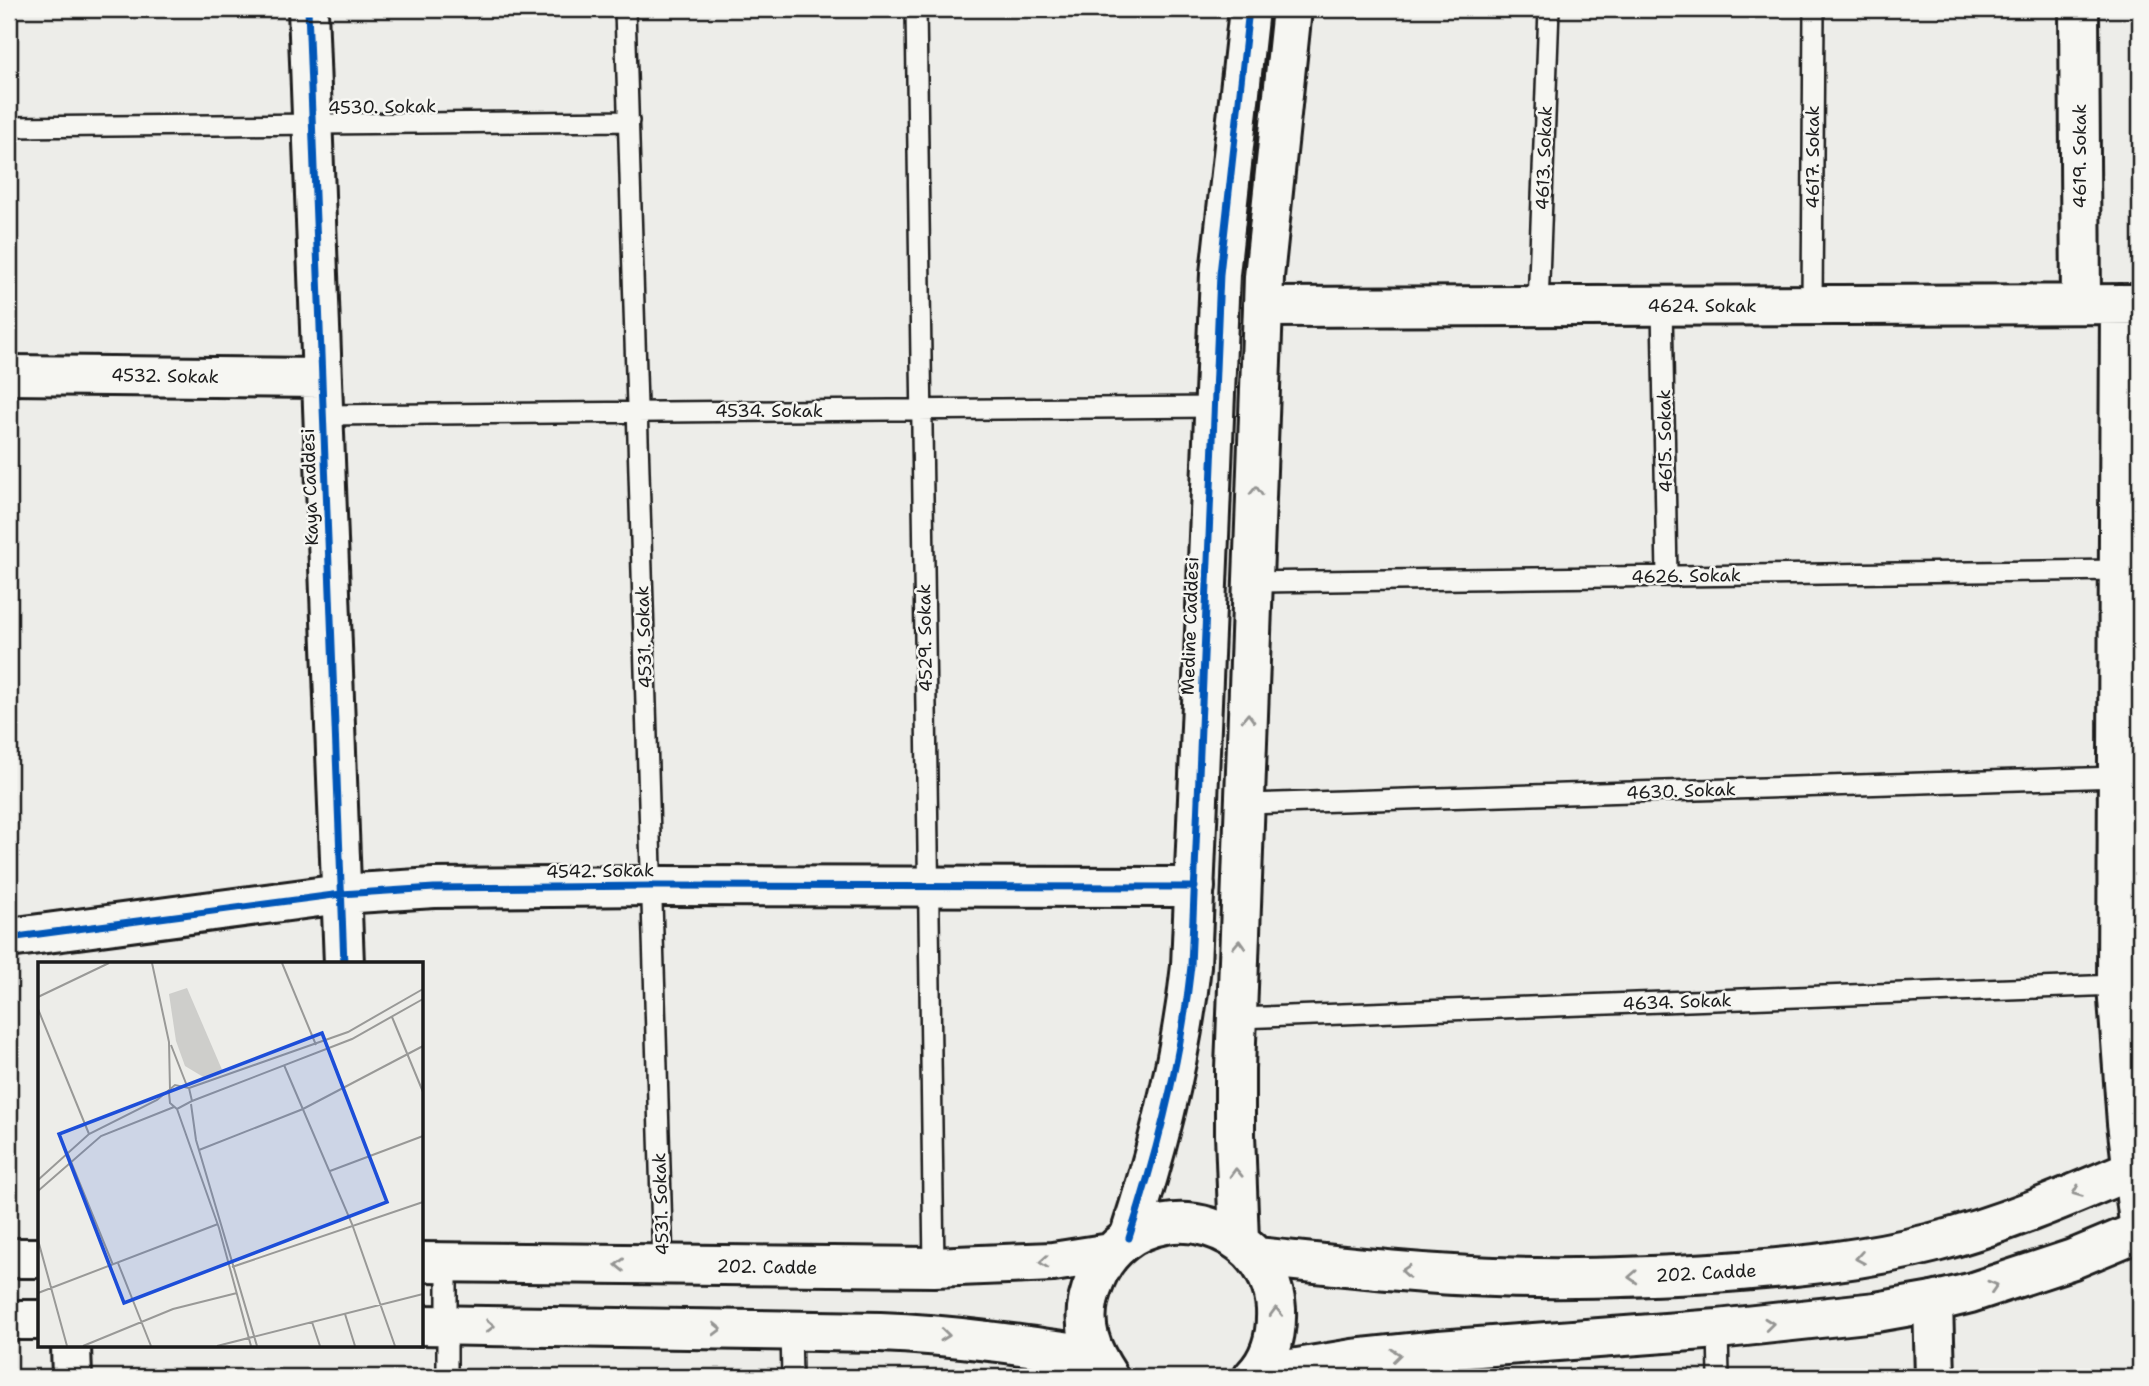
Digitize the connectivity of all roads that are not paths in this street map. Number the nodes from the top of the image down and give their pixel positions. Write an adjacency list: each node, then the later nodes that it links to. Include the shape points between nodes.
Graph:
1 (308, 9): 10 (street, Kaya Caddesi)
2 (625, 9): 9 (lane, 4531. Sokak)
3 (916, 9): 21 (lane, 4529. Sokak)
4 (1249, 9): 20 (street, Medine Caddesi, via 1220,274)
5 (1292, 9): 17 (street)
6 (1549, 9): 15 (lane, 4613. Sokak)
7 (1814, 9): 14 (lane, 4617. Sokak)
8 (2079, 9): 12 (street, 4619. Sokak)
9 (629, 121): 10 (lane, 4530. Sokak); 22 (lane, 4531. Sokak)
10 (313, 124): 11 (lane, 4530. Sokak); 19 (street, Kaya Caddesi)
11 (9, 127)
12 (2081, 304): 13 (street, 4624. Sokak); 14 (street, 4624. Sokak)
13 (2130, 304): 23 (street)
14 (1812, 305): 16 (street, 4624. Sokak)
15 (1538, 306): 16 (street, 4624. Sokak); 17 (street, 4624. Sokak)
16 (1662, 306): 24 (lane, 4615. Sokak)
17 (1263, 307): 25 (street, one-way to 17)
18 (9, 375): 19 (street, 4532. Sokak)
19 (323, 396): 22 (lane, 4534. Sokak); 33 (street, Kaya Caddesi)
20 (1215, 407): 21 (lane, 4534. Sokak); 32 (street, Medine Caddesi)
21 (922, 410): 22 (lane, 4534. Sokak); 31 (lane, 4529. Sokak)
22 (637, 412): 30 (lane, 4531. Sokak)
23 (2119, 570): 24 (lane, 4626. Sokak); 26 (street)
24 (1667, 576): 25 (lane, 4626. Sokak)
25 (1253, 582): 28 (street, one-way to 25)
26 (2129, 681): 27 (street)
27 (2118, 778): 28 (lane, 4630. Sokak); 29 (street)
28 (1245, 804): 37 (street, one-way to 28)
29 (2129, 865): 36 (street)
30 (652, 886): 31 (street, 4542. Sokak); 33 (street, 4542. Sokak, via 434,888); 45 (lane, 4531. Sokak)
31 (929, 886): 32 (street, 4542. Sokak); 46 (lane, 4529. Sokak)
32 (1195, 887): 40 (street, Medine Caddesi, via 1191,966 1170,1098 1156,1151)
33 (341, 894): 34 (street, 4542. Sokak); 35 (street, Kaya Caddesi)
34 (9, 938)
35 (344, 962)
36 (2117, 985): 37 (lane, 4634. Sokak); 38 (street, via 2127,1123)
37 (1237, 1018): 41 (street, one-way to 37, via 1235,1134)
38 (2137, 1168): 39 (street); 41 (street, 202. Cadde, one-way to 41, via 2006,1221 1931,1244 1782,1268 1616,1278 1493,1277 1368,1269)
39 (2140, 1231): 47 (street, one-way to 39, via 2015,1280)
40 (1120, 1245): 41 (street, 202. Cadde, via 1150,1227 1173,1222 1219,1230); 46 (street, 202. Cadde, one-way to 46, via 1053,1262); 55 (street, Medine Caddesi, via 1099,1271 1087,1314 1089,1335)
41 (1247, 1249): 56 (street, one-way to 41, via 1272,1346 1275,1300 1268,1277)
42 (9, 1258): 43 (street)
43 (38, 1258)
44 (435, 1262): 45 (street, 202. Cadde, one-way to 44); 50 (lane)
45 (663, 1266): 46 (street, 202. Cadde)
46 (934, 1267)
47 (1933, 1302): 52 (street, one-way to 47); 61 (street)
48 (9, 1320): 49 (street)
49 (38, 1320)
50 (434, 1325): 51 (street, one-way to 51); 58 (lane)
51 (791, 1329): 55 (street, one-way to 55, via 1000,1341); 59 (lane)
52 (1718, 1329): 54 (street); 60 (lane)
53 (71, 1348): 57 (street)
54 (1440, 1364): 56 (street, one-way to 54, via 1353,1359)
55 (1105, 1372)
56 (1254, 1376)
57 (72, 1377)
58 (447, 1377)
59 (792, 1377)
60 (1719, 1377)
61 (1935, 1377)

